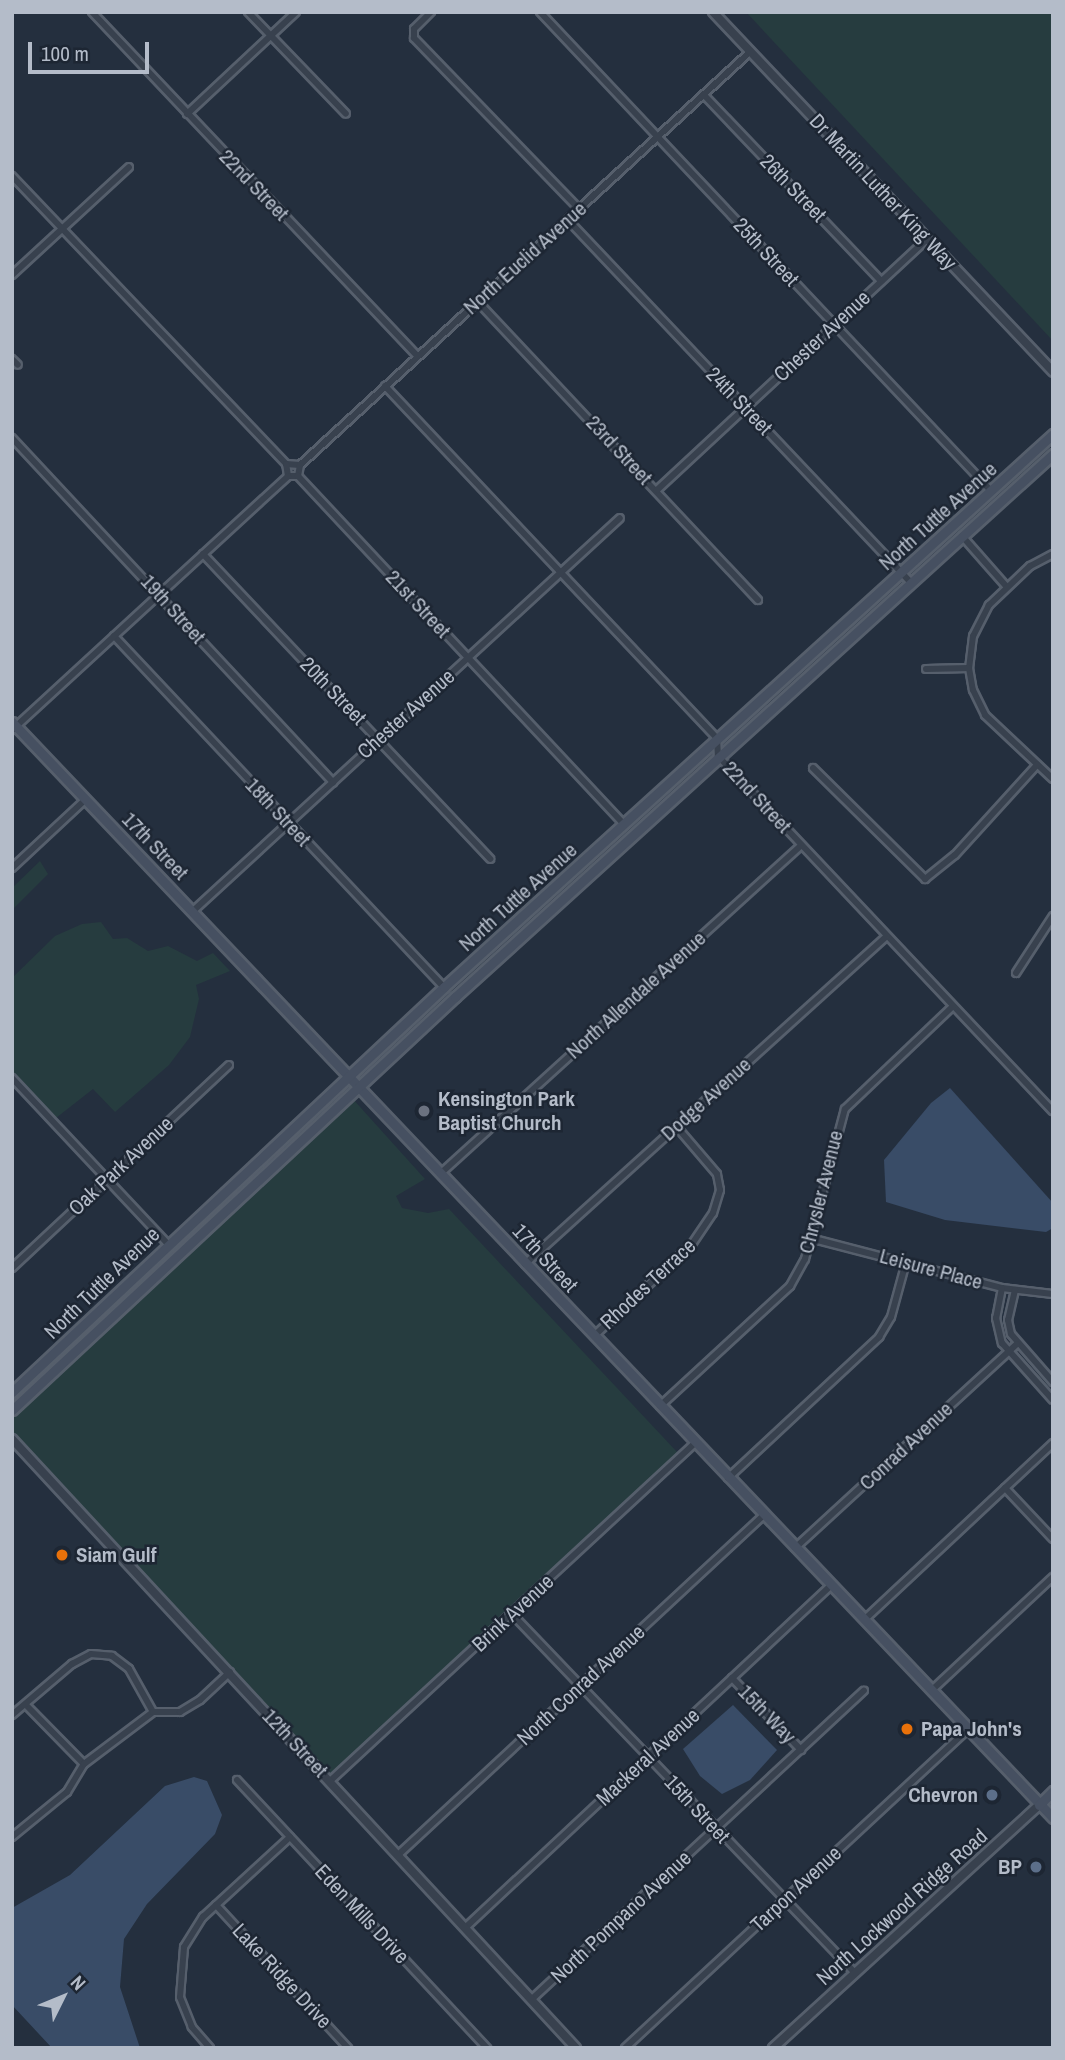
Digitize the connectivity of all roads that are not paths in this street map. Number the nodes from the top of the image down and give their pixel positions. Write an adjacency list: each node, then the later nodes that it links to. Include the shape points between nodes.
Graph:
1 (92, 12): 10 (street, 22nd Street)
2 (248, 12): 7 (street)
3 (296, 12): 7 (street)
4 (431, 12): 15 (street, via 414,29 421,46)
5 (540, 12): 12 (street, 25th Street)
6 (713, 12): 8 (street, Dr Martin Luther King Way)
7 (271, 36): 10 (street); 11 (street)
8 (750, 52): 9 (street, North Euclid Avenue); 18 (street, Dr Martin Luther King Way)
9 (704, 95): 12 (street, North Euclid Avenue); 20 (street, 26th Street)
10 (187, 114): 23 (street, 22nd Street)
11 (346, 114)
12 (658, 137): 15 (street, North Euclid Avenue); 22 (street, 25th Street)
13 (129, 167): 17 (street)
14 (12, 176): 17 (street)
15 (579, 209): 16 (street, North Euclid Avenue)
16 (568, 220): 21 (street, North Euclid Avenue); 26 (street, 24th Street)
17 (62, 229): 19 (street); 30 (street)
18 (927, 239): 20 (street, Chester Avenue); 24 (street, Dr Martin Luther King Way)
19 (12, 275)
20 (881, 281): 22 (street, Chester Avenue)
21 (478, 302): 23 (street, North Euclid Avenue); 34 (street, 23rd Street)
22 (835, 324): 26 (street, Chester Avenue); 35 (street, 25th Street)
23 (417, 356): 25 (street, North Euclid Avenue)
24 (1053, 372)
25 (385, 386): 31 (street, North Euclid Avenue); 41 (street, 22nd Street)
26 (745, 408): 34 (street, Chester Avenue); 40 (street, 24th Street)
27 (1053, 434): 35 (main road, North Tuttle Avenue)
28 (12, 438): 44 (street, 19th Street)
29 (1053, 454): 37 (main road, North Tuttle Avenue)
30 (286, 464): 31 (street); 32 (street)
31 (300, 465): 33 (street)
32 (288, 476): 33 (street); 38 (street)
33 (298, 476): 47 (street, 21st Street)
34 (657, 490): 45 (street, 23rd Street)
35 (991, 491): 40 (main road, North Tuttle Avenue)
36 (620, 518): 41 (street, Chester Avenue)
37 (962, 536): 42 (main road, North Tuttle Avenue); 43 (street)
38 (203, 554): 44 (street); 52 (street, 20th Street)
39 (1053, 554): 43 (street)
40 (902, 572): 42 (street, 24th Street); 51 (main road, North Tuttle Avenue)
41 (561, 573): 47 (street, Chester Avenue); 51 (street, 22nd Street)
42 (910, 582): 53 (main road, North Tuttle Avenue)
43 (1006, 586): 48 (street, via 977,624)
44 (159, 595): 46 (street); 57 (street, 19th Street)
45 (758, 600)
46 (114, 636): 50 (street); 59 (street, 18th Street)
47 (468, 658): 52 (street, Chester Avenue); 60 (street, 21st Street)
48 (969, 668): 49 (street); 54 (street, via 985,715)
49 (926, 669)
50 (14, 726): 58 (main road, 17th Street)
51 (717, 738): 53 (street, 22nd Street); 60 (main road, North Tuttle Avenue)
52 (379, 740): 57 (street, Chester Avenue); 62 (street, 20th Street)
53 (718, 756): 61 (street, 22nd Street); 73 (main road, North Tuttle Avenue)
54 (1037, 765): 55 (street, via 955,855 925,879); 56 (street)
55 (813, 768)
56 (1053, 779)
57 (332, 782): 59 (street, Chester Avenue)
58 (86, 799): 63 (street); 64 (main road, 17th Street)
59 (288, 823): 64 (street, Chester Avenue); 68 (street, 18th Street)
60 (624, 824): 68 (main road, North Tuttle Avenue)
61 (801, 845): 66 (street, 22nd Street); 76 (street, North Allendale Avenue)
62 (490, 859)
63 (12, 868)
64 (193, 911): 71 (main road, 17th Street)
65 (1053, 916): 67 (street)
66 (887, 936): 69 (street, 22nd Street); 75 (street, Dodge Avenue)
67 (1016, 973)
68 (444, 987): 71 (main road, North Tuttle Avenue)
69 (953, 1006): 74 (street, 22nd Street); 78 (street, Chrysler Avenue, via 845,1109)
70 (229, 1065): 77 (street, Oak Park Avenue)
71 (350, 1075): 73 (main road, 17th Street); 79 (main road, North Tuttle Avenue)
72 (12, 1078): 77 (street)
73 (359, 1086): 76 (main road, 17th Street); 93 (main road, North Tuttle Avenue)
74 (1053, 1111)
75 (676, 1126): 81 (street, Dodge Avenue); 86 (street, Rhodes Terrace, via 717,1174 720,1190 713,1213 692,1244)
76 (440, 1174): 81 (main road, 17th Street)
77 (107, 1179): 79 (street); 82 (street, Oak Park Avenue)
78 (810, 1238): 80 (street, Leisure Place); 92 (street, Chrysler Avenue, via 802,1267 790,1286)
79 (168, 1244): 90 (main road, North Tuttle Avenue)
80 (905, 1262): 83 (street, Leisure Place); 97 (street, via 891,1317 879,1338)
81 (526, 1264): 86 (main road, 17th Street)
82 (12, 1268)
83 (1002, 1288): 84 (street, Leisure Place); 88 (street, via 996,1318)
84 (1015, 1290): 85 (street, Leisure Place); 87 (street, via 1008,1320)
85 (1053, 1294)
86 (594, 1336): 92 (main road, 17th Street)
87 (1017, 1344): 88 (street, Conrad Avenue); 89 (street)
88 (1008, 1353): 91 (street); 101 (street, Conrad Avenue)
89 (1053, 1382)
90 (12, 1392)
91 (1053, 1400)
92 (660, 1406): 95 (main road, 17th Street)
93 (12, 1410)
94 (12, 1439): 106 (street, 12th Street)
95 (695, 1443): 97 (main road, 17th Street); 104 (street, Brink Avenue)
96 (1053, 1443): 98 (street)
97 (728, 1478): 99 (main road, 17th Street)
98 (1005, 1488): 100 (street); 105 (street)
99 (764, 1515): 101 (main road, 17th Street); 108 (street, North Conrad Avenue)
100 (1053, 1539)
101 (795, 1548): 103 (main road, 17th Street)
102 (1053, 1577): 110 (street)
103 (830, 1586): 105 (main road, 17th Street); 107 (street, Mackeral Avenue)
104 (512, 1614): 108 (street, 15th Street); 119 (street, Brink Avenue)
105 (864, 1620): 110 (main road, 17th Street)
106 (230, 1672): 112 (street, via 180,1712); 119 (street, 12th Street)
107 (733, 1678): 115 (street, 15th Way); 116 (street, Mackeral Avenue)
108 (580, 1685): 116 (street, 15th Street); 126 (street, North Conrad Avenue)
109 (864, 1691): 115 (street, North Pompano Avenue)
110 (931, 1691): 114 (main road, 17th Street)
111 (27, 1706): 112 (street, via 72,1664 99,1654 112,1656 129,1669); 113 (street); 117 (street)
112 (153, 1712): 117 (street)
113 (12, 1715)
114 (967, 1730): 121 (main road, 17th Street); 127 (street, Tarpon Avenue)
115 (800, 1750): 123 (street, North Pompano Avenue)
116 (648, 1756): 123 (street, 15th Street); 129 (street, Mackeral Avenue)
117 (84, 1764): 124 (street, via 68,1792)
118 (237, 1780): 125 (street, Eden Mills Drive)
119 (330, 1782): 126 (street, 12th Street)
120 (1053, 1791): 121 (main road, North Lockwood Ridge Road)
121 (1040, 1805): 122 (main road, 17th Street); 130 (street, North Lockwood Ridge Road)
122 (1053, 1818)
123 (716, 1829): 127 (street, 15th Street); 131 (street, North Pompano Avenue)
124 (12, 1837)
125 (290, 1837): 128 (street); 134 (street, Eden Mills Drive)
126 (398, 1855): 129 (street, 12th Street)
127 (783, 1900): 130 (street, 15th Street); 136 (street, Tarpon Avenue)
128 (216, 1905): 132 (street, via 187,1940 178,1979 187,2017); 133 (street, Lake Ridge Drive)
129 (466, 1927): 131 (street, 12th Street)
130 (854, 1972): 137 (street, North Lockwood Ridge Road)
131 (531, 1999): 135 (street, 12th Street)
132 (210, 2048)
133 (348, 2048)
134 (486, 2048)
135 (576, 2048)
136 (625, 2048)
137 (773, 2048)

